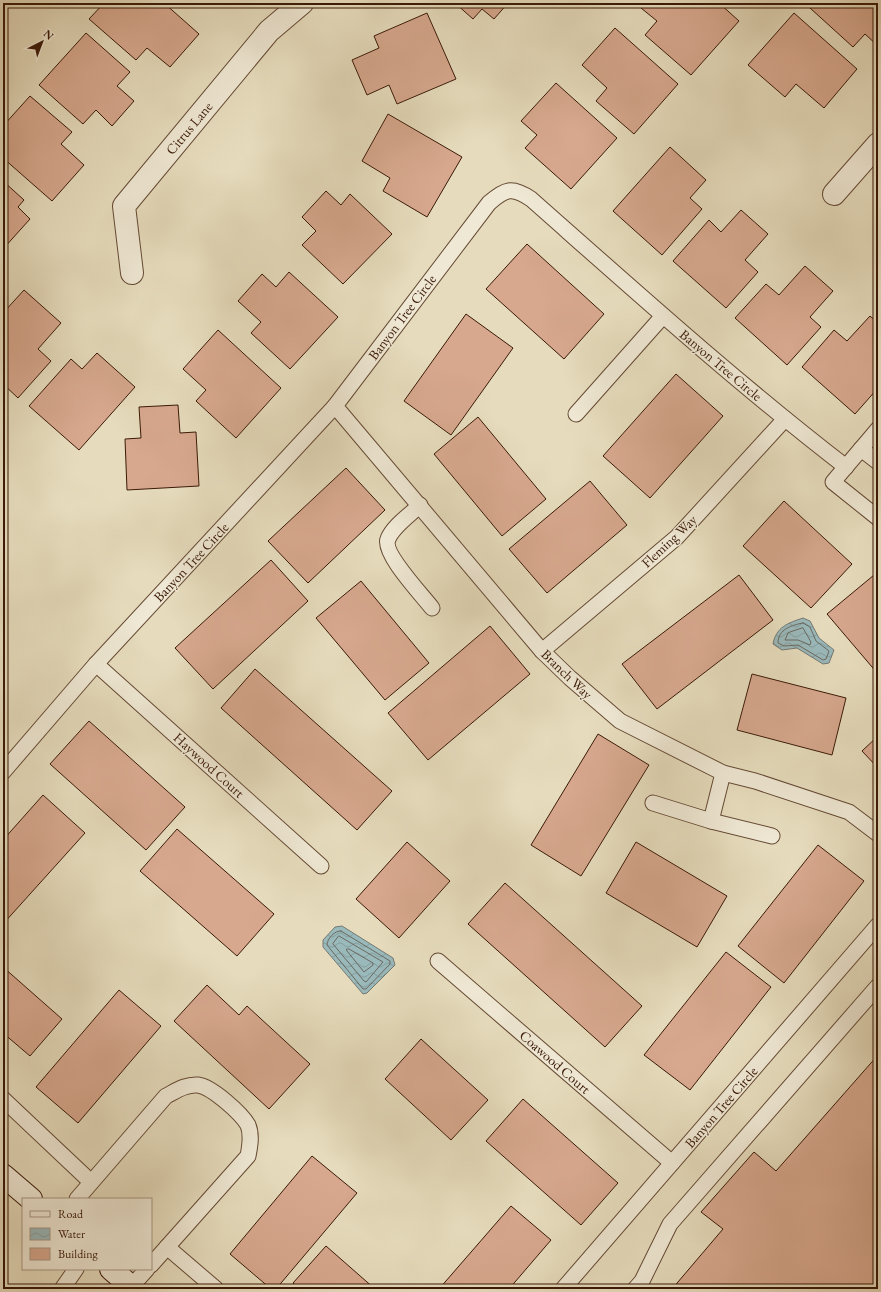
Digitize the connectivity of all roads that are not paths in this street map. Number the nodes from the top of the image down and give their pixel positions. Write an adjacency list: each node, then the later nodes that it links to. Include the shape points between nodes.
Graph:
1 (302, 3): 4 (street, Citrus Lane, via 269,31 124,206)
2 (878, 144): 3 (street)
3 (834, 194)
4 (132, 273)
5 (663, 316): 6 (lane, Banyon Tree Circle, via 531,199 519,191 503,191 489,203); 7 (lane); 8 (lane, Banyon Tree Circle)
6 (335, 406): 13 (lane, Branch Way); 17 (lane, Banyon Tree Circle)
7 (576, 414)
8 (785, 420): 12 (lane, Banyon Tree Circle); 16 (lane, Fleming Way, via 677,537)
9 (878, 429): 10 (lane)
10 (861, 449): 11 (lane); 12 (lane)
11 (878, 462)
12 (846, 467): 14 (lane, via 833,482)
13 (420, 505): 15 (lane, via 393,531 387,540 387,548); 16 (lane, Branch Way)
14 (878, 518)
15 (432, 608)
16 (542, 651): 19 (lane, Branch Way, via 620,721)
17 (96, 664): 18 (lane, Banyon Tree Circle); 24 (lane, Haywood Court)
18 (3, 772)
19 (723, 773): 21 (lane); 22 (lane, Branch Way, via 849,812)
20 (653, 803): 21 (lane)
21 (711, 821): 23 (lane)
22 (878, 834)
23 (772, 836)
24 (321, 866)
25 (878, 925): 29 (lane, Banyon Tree Circle)
26 (438, 961): 29 (lane, Coawood Court)
27 (878, 986): 43 (lane, via 670,1224 642,1281)
28 (3, 1100): 31 (lane)
29 (672, 1163): 42 (lane, Banyon Tree Circle)
30 (3, 1175): 32 (street)
31 (92, 1182): 33 (lane); 34 (lane, via 166,1096 184,1086 198,1085 212,1092 235,1110 248,1126 251,1142 248,1156)
32 (30, 1198)
33 (78, 1198)
34 (167, 1247): 35 (lane); 41 (lane)
35 (152, 1264)
36 (75, 1270): 40 (lane)
37 (112, 1270): 39 (street)
38 (146, 1270): 39 (lane)
39 (132, 1288)
40 (62, 1289)
41 (216, 1289)
42 (564, 1289)
43 (635, 1289)

